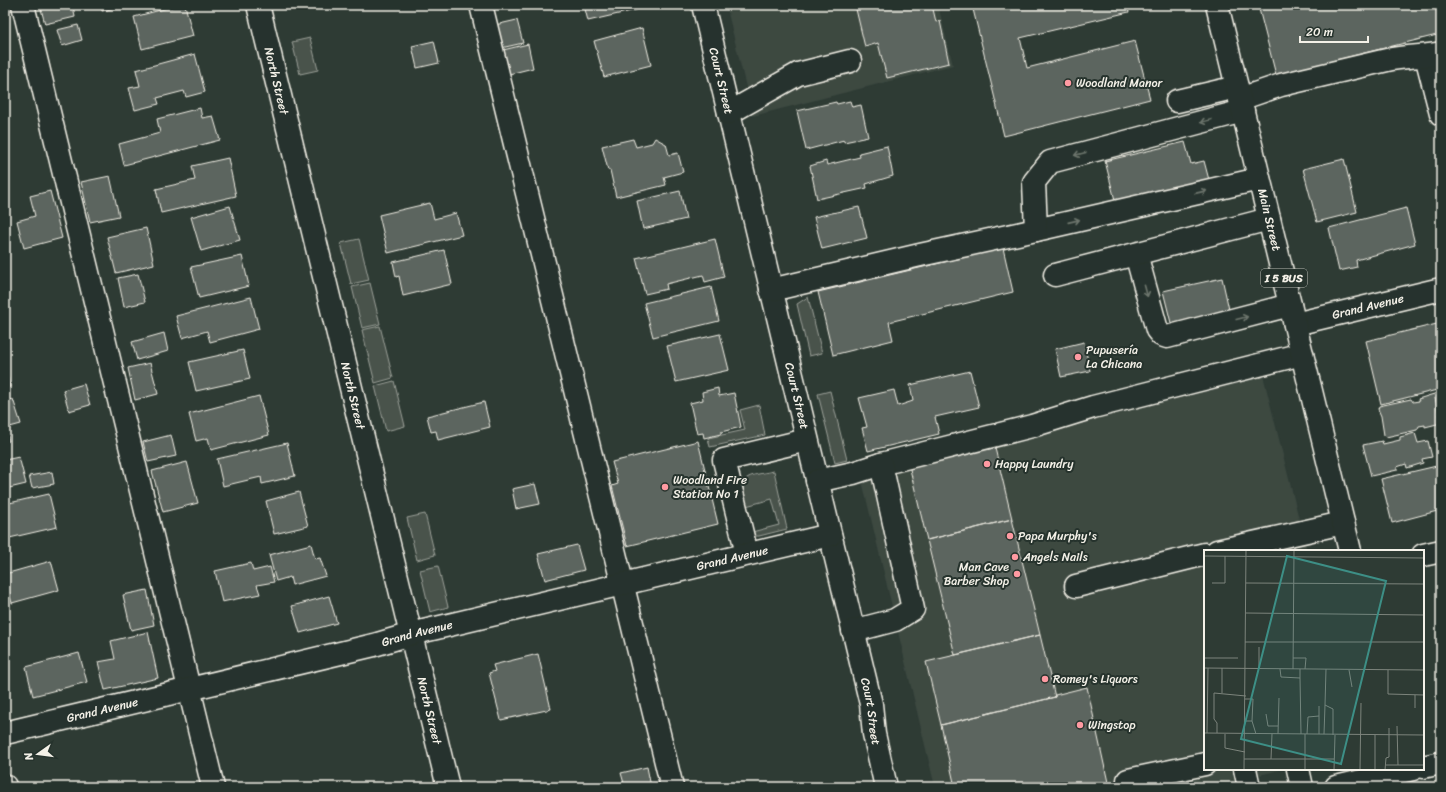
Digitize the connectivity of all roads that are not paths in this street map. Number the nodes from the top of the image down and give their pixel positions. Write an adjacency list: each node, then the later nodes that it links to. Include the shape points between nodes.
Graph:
1 (23, 5): 37 (street)
2 (258, 5): 36 (street, North Street)
3 (481, 5): 33 (street)
4 (703, 5): 10 (street, Court Street)
5 (1218, 5): 8 (street, Main Street / I 5 BUS)
6 (1434, 54): 8 (street, via 1387,60 1281,85); 11 (street)
7 (850, 61): 10 (street, via 798,74)
8 (1240, 99): 9 (street); 12 (street, Main Street / I 5 BUS); 14 (street, one-way to 14, via 1050,162 1034,182)
9 (1177, 101)
10 (729, 113): 18 (street, Court Street)
11 (1441, 114)
12 (1259, 178): 13 (street, Main Street / I 5 BUS); 14 (street, one-way to 12)
13 (1269, 219): 15 (street); 19 (street, Main Street / I 5 BUS)
14 (1036, 230): 18 (street)
15 (1136, 254): 16 (street); 19 (street, Grand Avenue, one-way to 19, via 1157,330 1161,335 1167,337)
16 (1055, 275)
17 (1441, 289): 19 (street, Grand Avenue)
18 (771, 290): 21 (street, Court Street)
19 (1292, 314): 20 (street, Main Street / I 5 BUS)
20 (1302, 354): 22 (street); 24 (street, Main Street / I 5 BUS)
21 (807, 440): 23 (street, Court Street); 30 (street, via 716,462)
22 (881, 464): 23 (street); 35 (street, via 913,609 895,620)
23 (817, 481): 25 (street, Court Street)
24 (1343, 523): 26 (street); 28 (street, Main Street / I 5 BUS)
25 (830, 534): 30 (street, Grand Avenue); 35 (street, Court Street)
26 (1284, 544): 27 (street)
27 (1227, 550)
28 (1350, 550)
29 (1441, 551): 32 (street)
30 (747, 554): 33 (street, Grand Avenue)
31 (1204, 554): 34 (street)
32 (1424, 555)
33 (623, 583): 36 (street, Grand Avenue); 47 (street)
34 (1076, 586)
35 (853, 631): 48 (street, Court Street)
36 (411, 634): 37 (street, Grand Avenue); 46 (street, North Street)
37 (189, 689): 38 (street, Grand Avenue); 45 (street)
38 (5, 733)
39 (1441, 762): 41 (street)
40 (1204, 764): 49 (street, via 1128,780)
41 (1424, 768)
42 (1245, 770): 50 (street)
43 (1298, 770): 51 (street)
44 (1409, 773): 52 (street)
45 (213, 787)
46 (448, 787)
47 (672, 787)
48 (886, 787)
49 (1129, 787)
50 (1249, 787)
51 (1302, 787)
52 (1336, 787)

